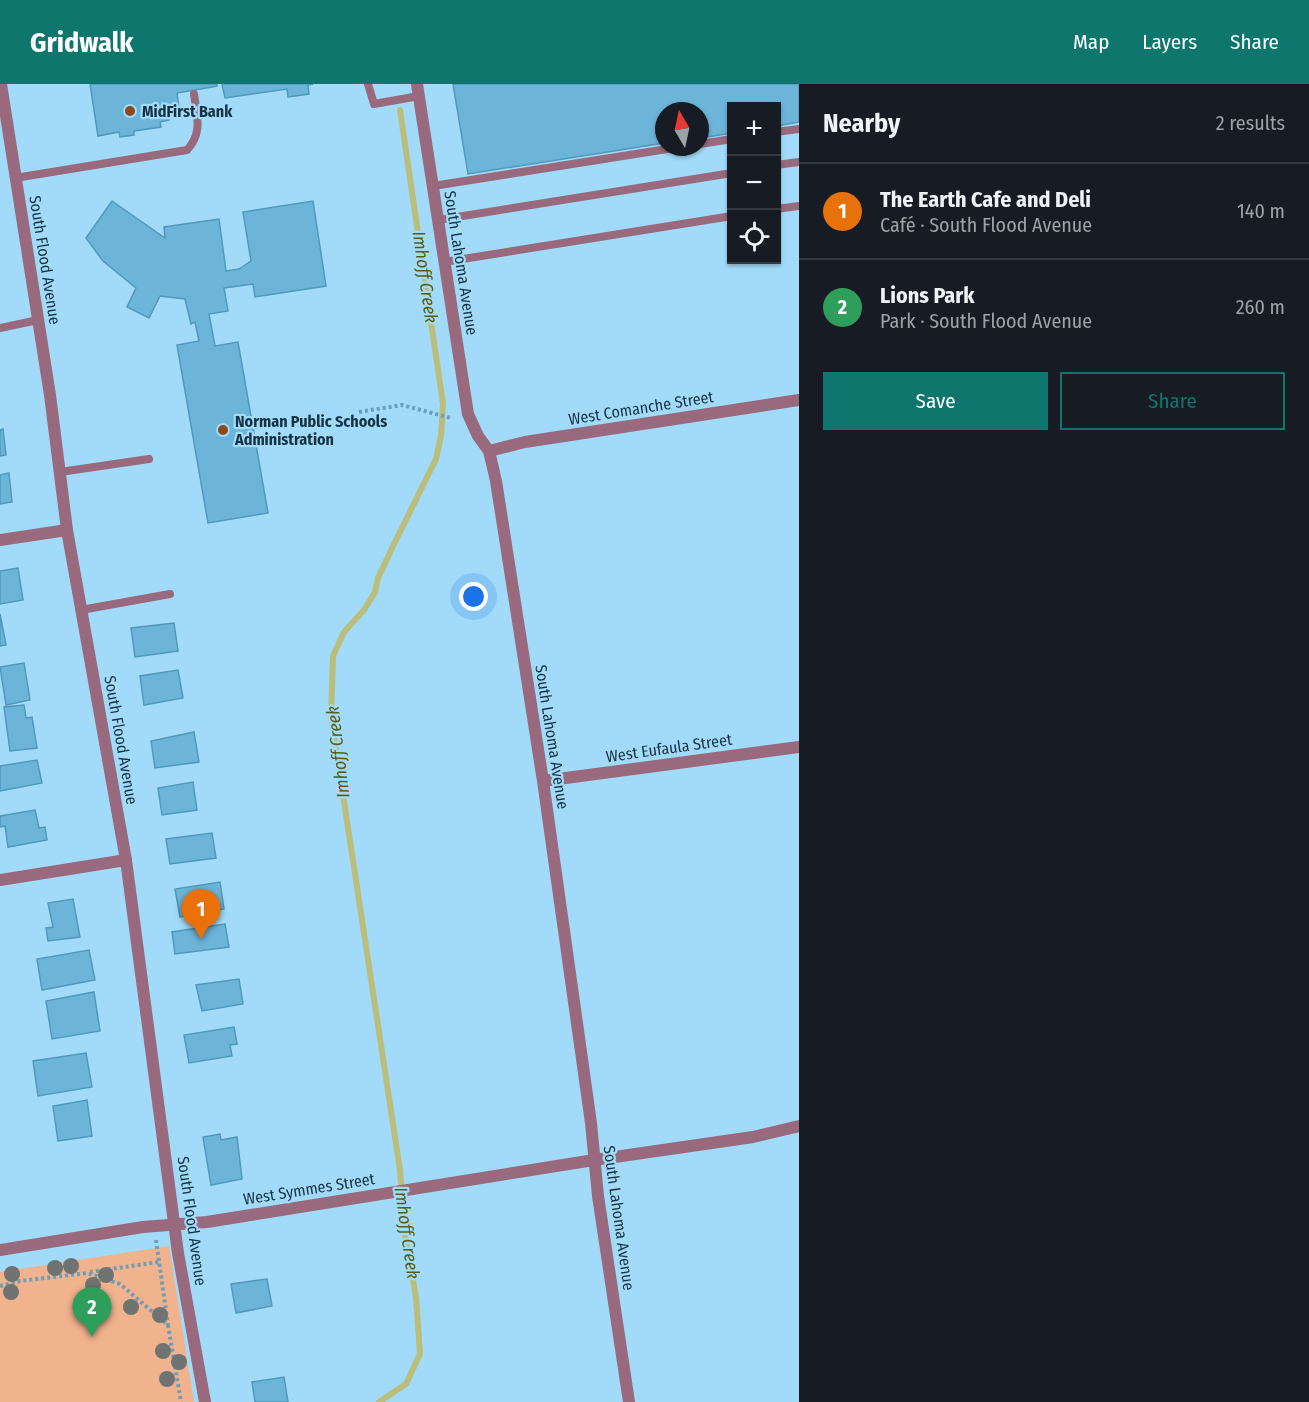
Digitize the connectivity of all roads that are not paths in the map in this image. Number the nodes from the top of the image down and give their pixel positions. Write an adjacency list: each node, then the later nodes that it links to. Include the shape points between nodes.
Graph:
1 (1, 84): 13 (street, South Flood Avenue)
2 (369, 86): 3 (lane, via 374,104)
3 (418, 90): 14 (street, South Lahoma Avenue)
4 (194, 94): 13 (lane, via 199,126 187,150)
5 (799, 129): 6 (lane)
6 (781, 131)
7 (727, 140): 8 (lane)
8 (709, 143)
9 (655, 151): 14 (lane)
10 (799, 162): 11 (lane)
11 (781, 164)
12 (727, 174): 18 (lane)
13 (15, 178): 20 (street, South Flood Avenue)
14 (433, 186): 18 (street, South Lahoma Avenue)
15 (799, 206): 16 (lane)
16 (781, 208)
17 (727, 217): 19 (lane)
18 (438, 220): 19 (street, South Lahoma Avenue)
19 (444, 262): 23 (street, South Lahoma Avenue, via 468,414)
20 (38, 320): 21 (lane); 25 (street, South Flood Avenue)
21 (0, 328)
22 (799, 400): 23 (street, West Comanche Street, via 525,442)
23 (489, 451): 31 (street, South Lahoma Avenue)
24 (149, 459): 25 (lane)
25 (60, 472): 26 (street, South Flood Avenue)
26 (67, 530): 27 (street); 29 (street, South Flood Avenue)
27 (0, 540)
28 (170, 594): 29 (lane)
29 (81, 610): 32 (street, South Flood Avenue)
30 (799, 747): 31 (street, West Eufaula Street)
31 (543, 781): 35 (street, South Lahoma Avenue)
32 (126, 860): 33 (street); 36 (street, South Flood Avenue)
33 (0, 880)
34 (799, 1126): 35 (street, West Symmes Street, via 753,1137)
35 (594, 1160): 36 (street, West Symmes Street); 39 (street, South Lahoma Avenue)
36 (174, 1224): 37 (street, West Symmes Street); 38 (street, South Flood Avenue)
37 (0, 1250)
38 (205, 1402)
39 (629, 1402)

